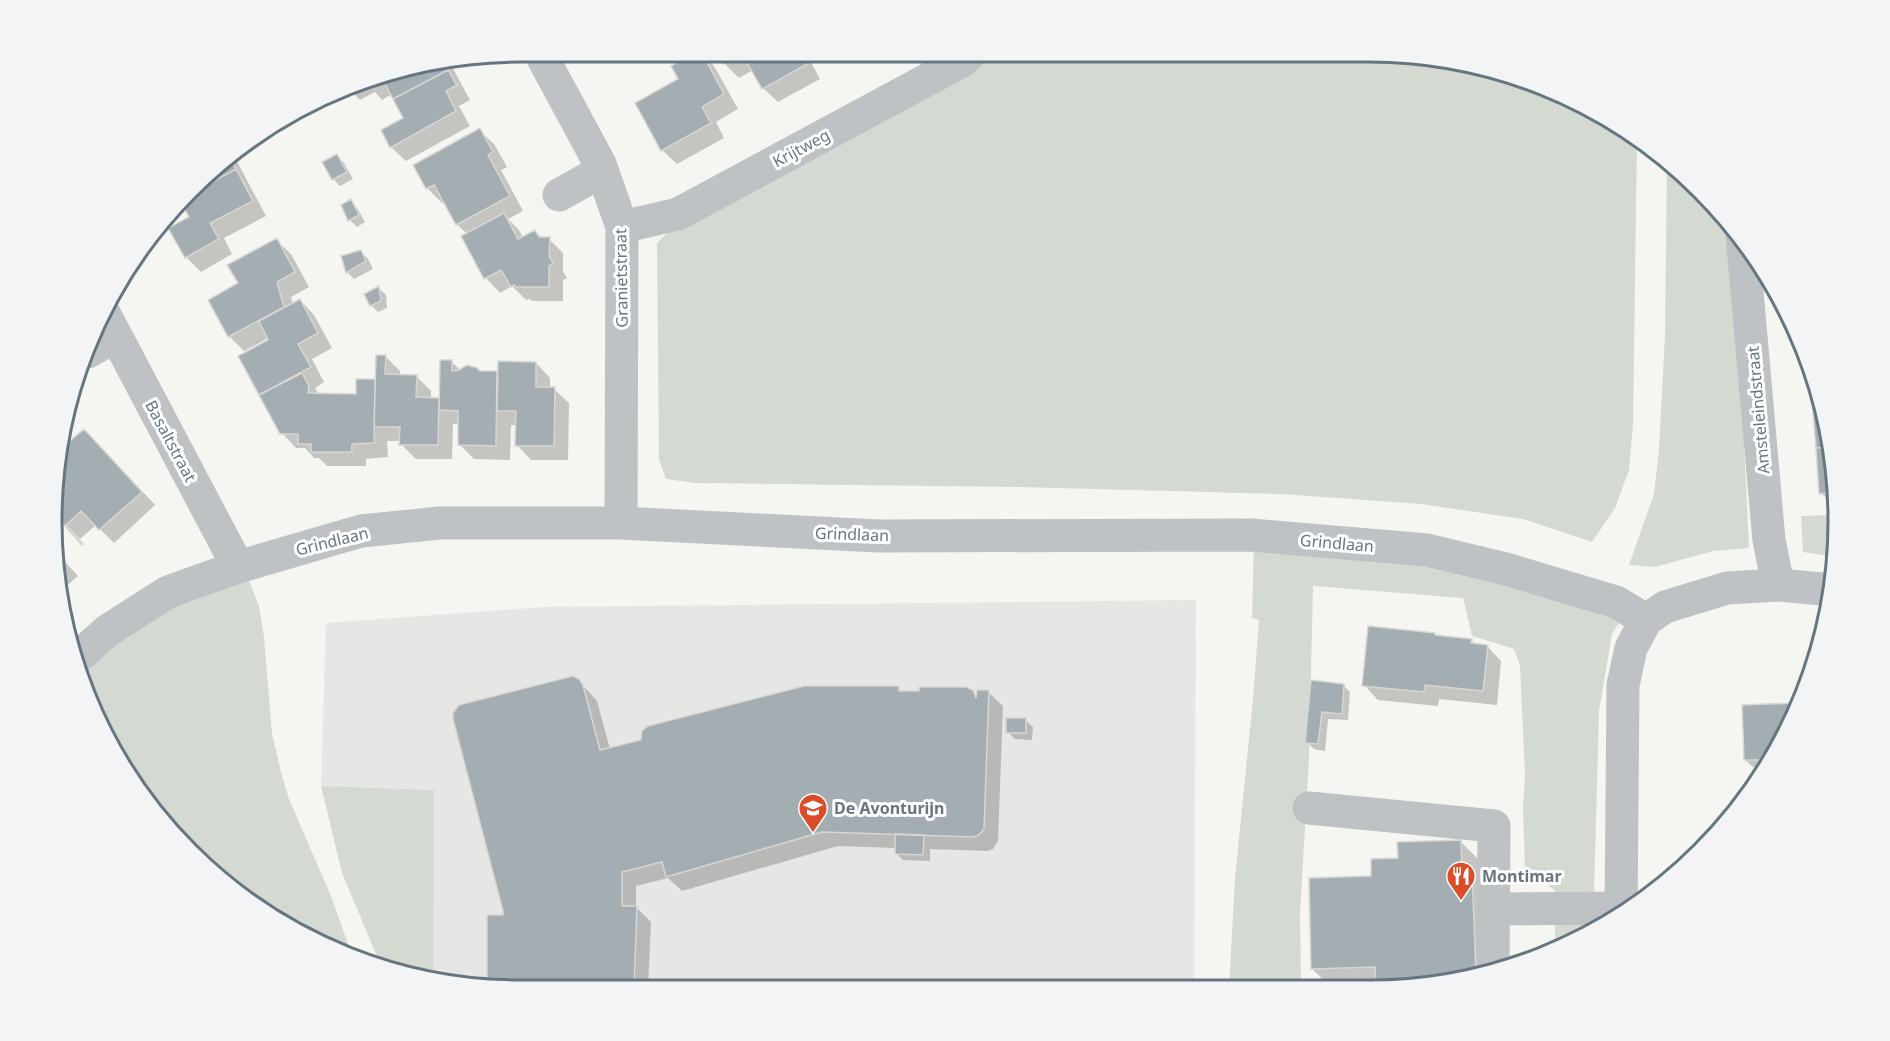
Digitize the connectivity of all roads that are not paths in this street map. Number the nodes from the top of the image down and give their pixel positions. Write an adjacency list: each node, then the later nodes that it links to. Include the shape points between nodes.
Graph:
1 (546, 62): 3 (street, Granietstraat)
2 (960, 62): 5 (street, Krijtweg, via 678,214)
3 (602, 171): 4 (street); 5 (street, Granietstraat)
4 (559, 195)
5 (622, 227): 8 (street, Granietstraat)
6 (1744, 255): 10 (street, Amsteleindstraat, via 1769,540)
7 (103, 334): 9 (street, Basaltstraat)
8 (621, 524): 9 (street, Grindlaan, via 440,524 361,531); 12 (street, Grindlaan, via 878,536 1251,535 1427,550 1616,602)
9 (238, 567): 13 (street, Grindlaan, via 168,592 107,631)
10 (1778, 585): 11 (street); 12 (street, via 1726,588 1665,607)
11 (1823, 589)
12 (1646, 620): 15 (street, via 1631,648 1623,685)
13 (82, 654)
14 (1309, 808): 16 (street, via 1494,826)
15 (1621, 904)
16 (1494, 909): 17 (street); 18 (street)
17 (1609, 912)
18 (1493, 962)

